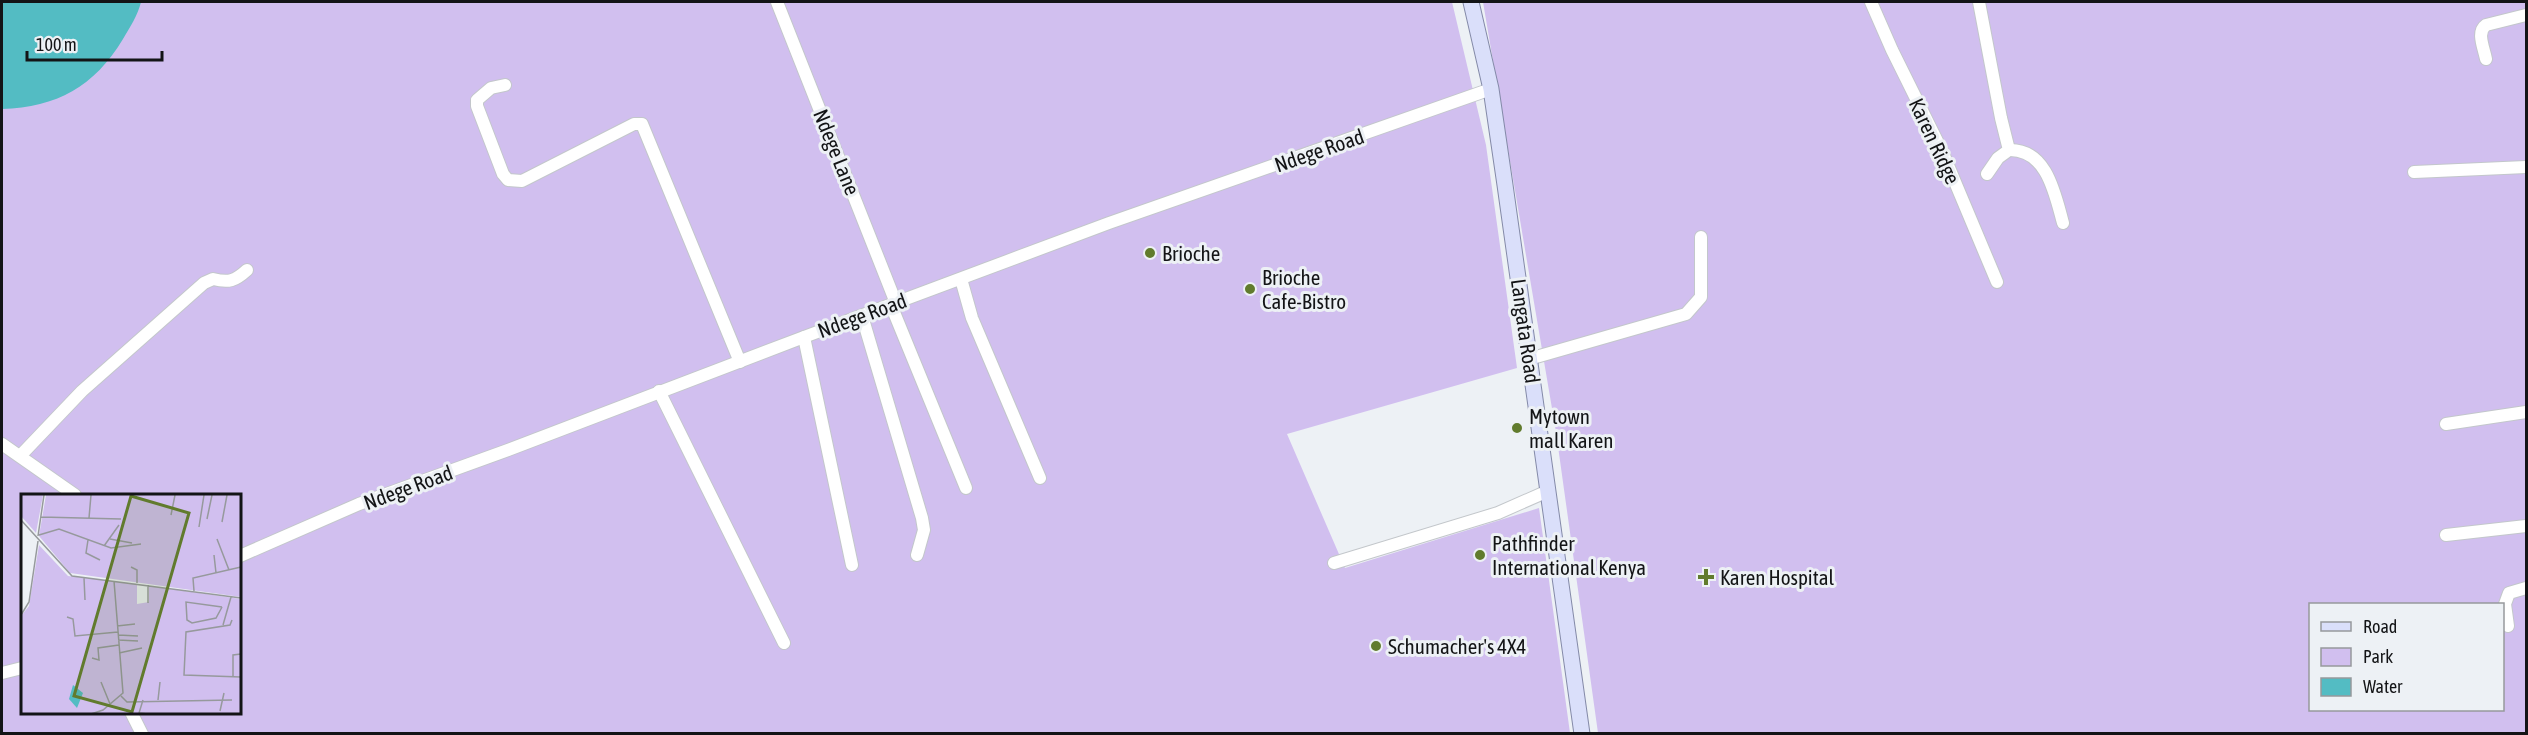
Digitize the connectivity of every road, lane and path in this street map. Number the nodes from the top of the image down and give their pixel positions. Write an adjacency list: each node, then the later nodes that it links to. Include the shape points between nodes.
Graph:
1 (777, 2): 18 (street, Ndege Lane)
2 (1472, 2): 8 (main road, Langata Road)
3 (1871, 2): 17 (street, Karen Ridge)
4 (1979, 2): 9 (street)
5 (2526, 15): 6 (street, via 2482,28)
6 (2486, 59)
7 (505, 85): 22 (street, via 491,88 477,100 477,106 508,180 522,181 634,124 642,124)
8 (1491, 90): 16 (street, Ndege Road, via 1109,223); 21 (main road, Langata Road)
9 (2009, 150): 12 (street); 13 (street, via 2019,150 2041,165 2053,186)
10 (2526, 167): 11 (street)
11 (2414, 171)
12 (1987, 174)
13 (2063, 223)
14 (1701, 237): 21 (street, via 1701,297 1686,314)
15 (247, 270): 27 (street, via 235,280 213,279 204,284 82,391)
16 (961, 279): 18 (street, Ndege Road); 28 (street, via 972,318)
17 (1997, 282)
18 (894, 304): 19 (street, Ndege Road); 29 (street, Ndege Lane)
19 (862, 316): 20 (street, Ndege Road); 35 (street, via 922,518 924,530)
20 (804, 337): 22 (street, Ndege Road); 37 (street)
21 (1529, 359): 30 (main road, Langata Road)
22 (740, 362): 23 (street, Ndege Road)
23 (659, 391): 34 (street, Ndege Road, via 359,504); 40 (street)
24 (2526, 412): 25 (street)
25 (2446, 424)
26 (2, 444): 27 (street)
27 (20, 456): 31 (street)
28 (1040, 478)
29 (966, 488)
30 (1548, 491): 36 (street, via 1498,513); 45 (main road, Langata Road)
31 (74, 494)
32 (2526, 526): 33 (street)
33 (2446, 535)
34 (242, 555)
35 (917, 555)
36 (1334, 563)
37 (852, 566)
38 (2526, 588): 39 (street, via 2509,592 2506,597)
39 (2508, 626)
40 (784, 643)
41 (21, 668): 42 (street)
42 (2, 672)
43 (132, 714): 44 (street)
44 (142, 734)
45 (1582, 734)

